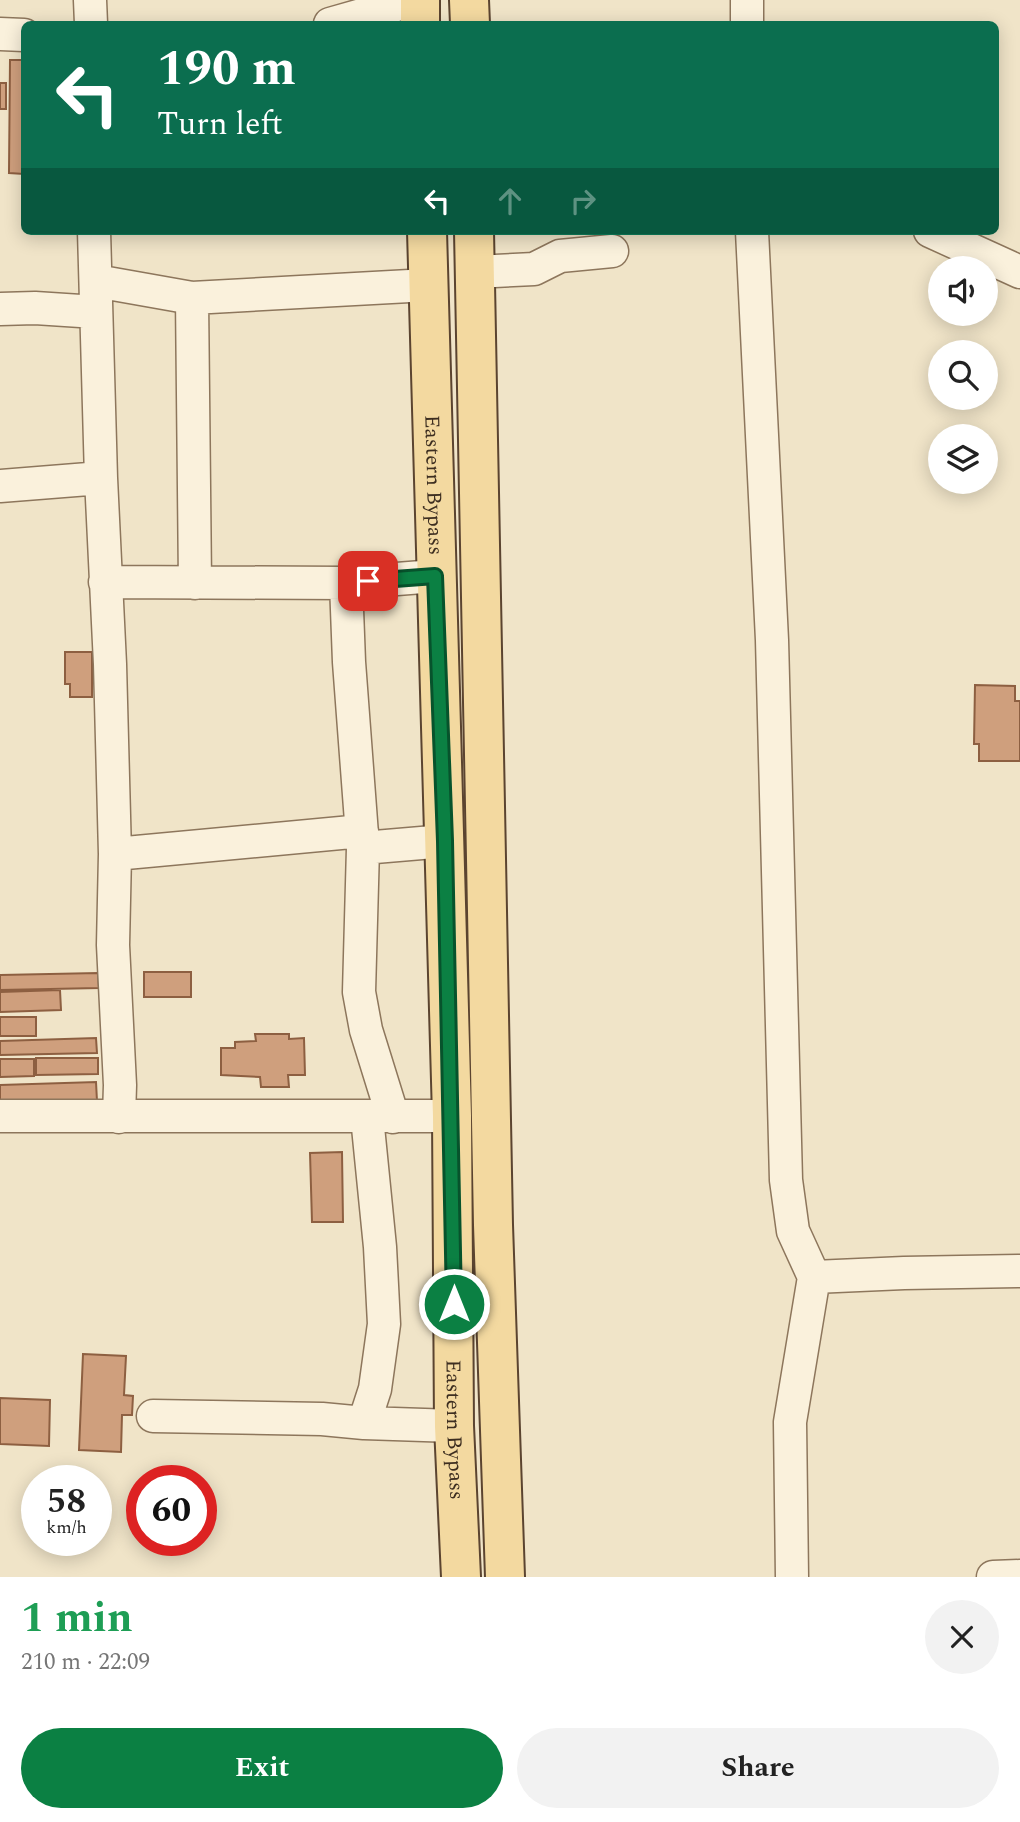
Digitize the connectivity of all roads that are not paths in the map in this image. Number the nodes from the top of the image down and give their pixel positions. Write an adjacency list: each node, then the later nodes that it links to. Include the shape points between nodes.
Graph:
1 (90, 0): 7 (street)
2 (414, 0): 8 (street)
3 (420, 0): 9 (main road)
4 (469, 0): 10 (main road)
5 (488, 0): 11 (street)
6 (747, 0): 12 (street)
7 (91, 21)
8 (340, 21)
9 (420, 21)
10 (470, 21)
11 (482, 21)
12 (747, 21)
13 (0, 34): 14 (street)
14 (21, 35)
15 (94, 235): 23 (street)
16 (427, 235): 24 (main road, Eastern Bypass)
17 (474, 235): 21 (main road, Eastern Bypass)
18 (752, 235): 42 (street, via 772,640 786,1180 793,1231)
19 (939, 235): 22 (street)
20 (612, 251): 21 (street, via 560,256 534,269)
21 (474, 272): 48 (main road, Eastern Bypass, via 493,1225)
22 (1020, 272)
23 (96, 281): 25 (street); 27 (street)
24 (428, 285): 25 (street); 30 (main road, Eastern Bypass)
25 (191, 298): 32 (street)
26 (0, 309): 27 (street)
27 (96, 312): 28 (street)
28 (101, 478): 29 (street); 31 (street)
29 (0, 486)
30 (435, 576): 33 (street); 35 (main road, Eastern Bypass)
31 (105, 582): 32 (street); 36 (street)
32 (195, 583): 33 (street)
33 (346, 583): 34 (street)
34 (363, 840): 35 (street); 36 (street); 40 (street, via 359,992)
35 (445, 841): 38 (main road, Eastern Bypass)
36 (116, 854): 39 (street, via 113,945)
37 (0, 1116): 39 (street)
38 (452, 1116): 40 (street); 45 (main road, Eastern Bypass)
39 (119, 1117): 40 (street)
40 (380, 1117): 44 (street, via 384,1324 375,1389)
41 (1020, 1271): 42 (street)
42 (814, 1277): 49 (street, via 790,1422)
43 (153, 1416): 44 (street)
44 (364, 1423): 45 (street)
45 (454, 1426): 47 (main road, Eastern Bypass)
46 (1020, 1576): 50 (street)
47 (461, 1577)
48 (505, 1577)
49 (792, 1577)
50 (993, 1577)

